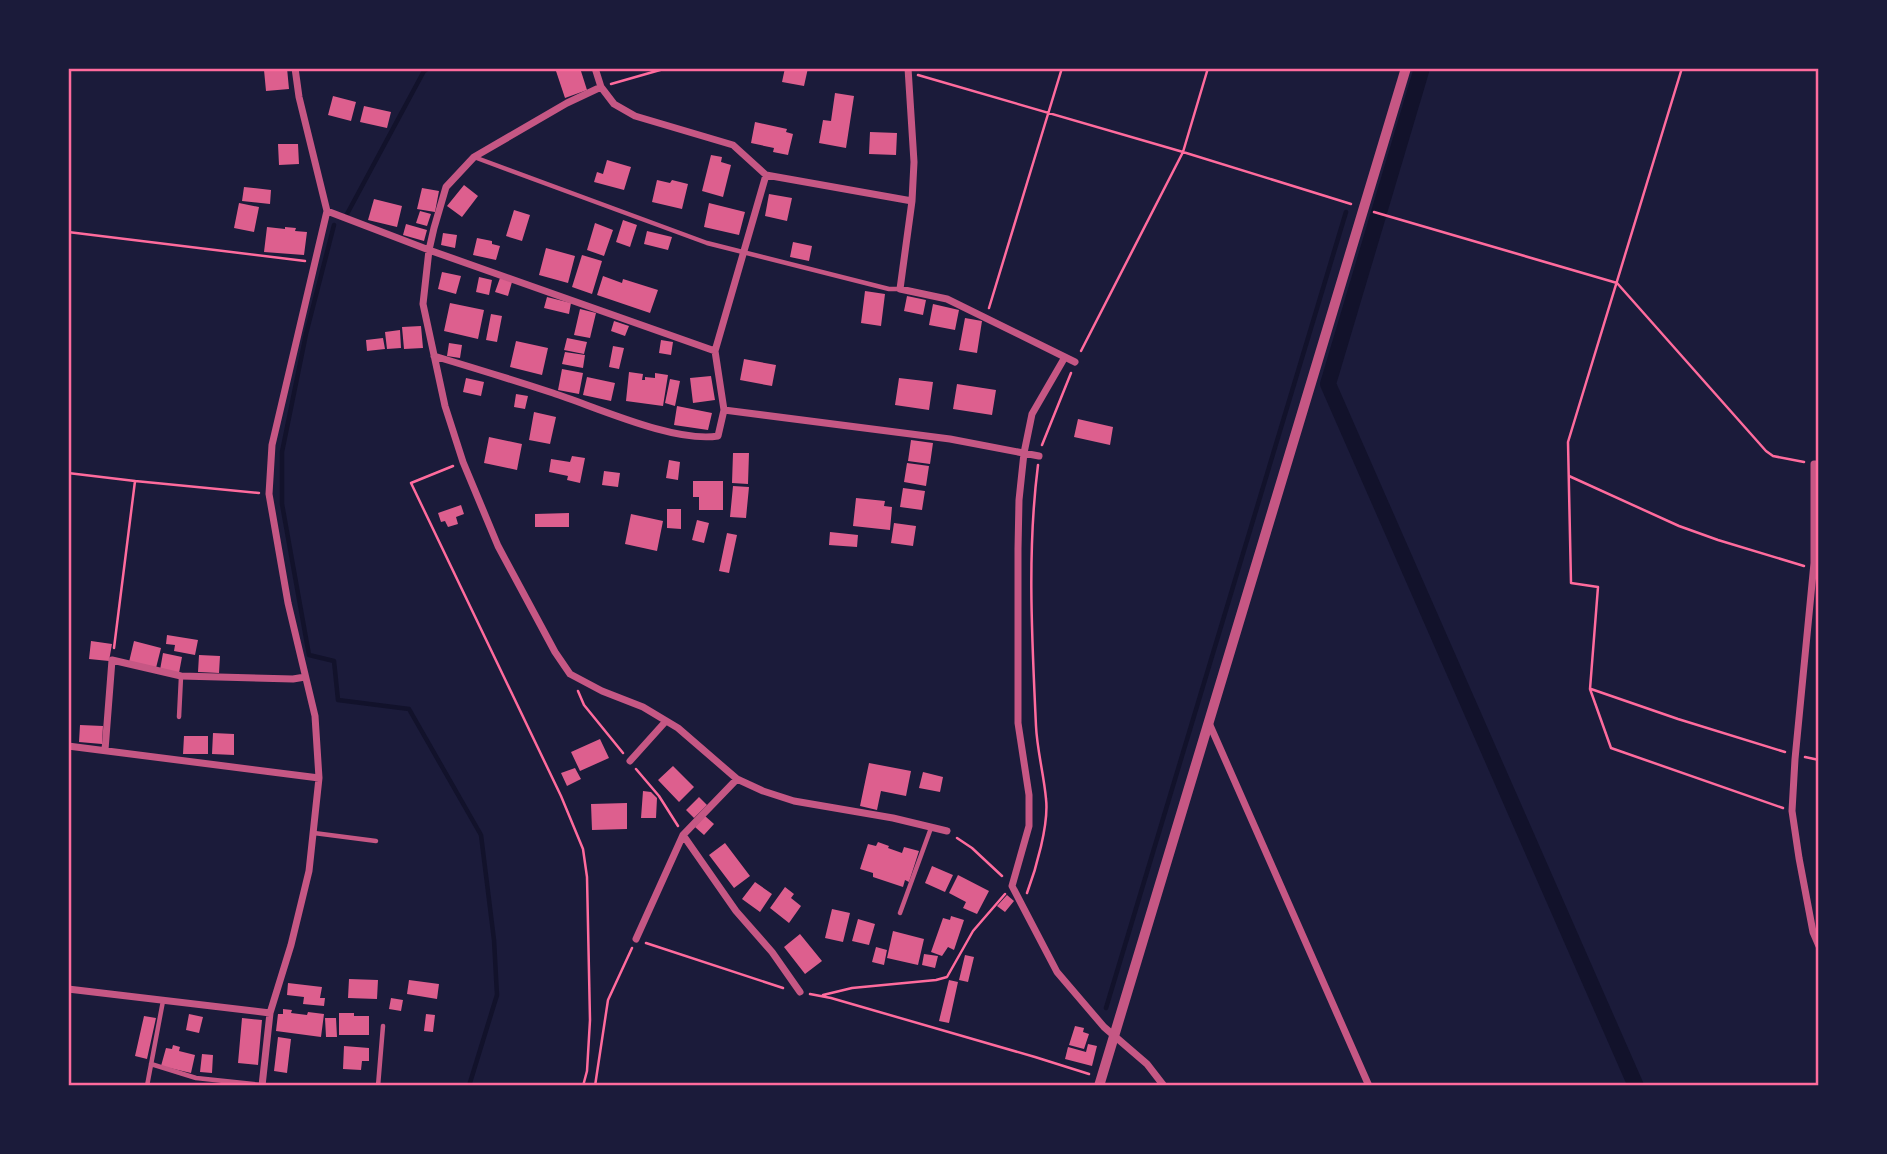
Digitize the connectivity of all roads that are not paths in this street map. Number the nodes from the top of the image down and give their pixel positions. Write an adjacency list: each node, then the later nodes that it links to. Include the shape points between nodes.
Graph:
1 (295, 68): 9 (street)
2 (595, 68): 5 (street)
3 (1406, 68): 25 (street)
4 (907, 70): 8 (street)
5 (601, 87): 6 (street); 7 (street, via 614,104 635,116 733,145)
6 (474, 157): 10 (street, via 446,187); 11 (lane)
7 (766, 175): 8 (street); 11 (street)
8 (912, 201): 12 (street)
9 (327, 211): 10 (street); 22 (street, via 272,445 269,495)
10 (429, 250): 13 (street); 14 (street, via 423,304)
11 (743, 253): 12 (lane); 13 (street)
12 (900, 289): 15 (street, via 947,299)
13 (715, 351): 17 (street)
14 (434, 356): 17 (street, via 657,429 718,436); 24 (street, via 463,462 498,546 555,652 570,674)
15 (1065, 357): 16 (street); 18 (street, via 1032,414)
16 (1075, 362)
17 (724, 410): 18 (street)
18 (1024, 453): 19 (street); 44 (street, via 1017,549 1018,723 1029,826 1012,886 1057,972)
19 (1039, 456)
20 (1817, 464): 38 (street, via 1814,568 1792,811)
21 (181, 676): 22 (street); 23 (lane); 27 (street, via 112,660)
22 (305, 677): 29 (street, via 315,716)
23 (179, 717)
24 (666, 721): 28 (street); 30 (street)
25 (1209, 723): 44 (street); 51 (street)
26 (68, 746): 27 (street)
27 (105, 750): 29 (street)
28 (630, 761)
29 (319, 778): 33 (street)
30 (737, 779): 31 (street, via 794,801); 34 (street)
31 (931, 827): 32 (street); 36 (lane)
32 (947, 831)
33 (314, 833): 35 (lane); 42 (street, via 291,945)
34 (683, 835): 37 (street); 40 (street)
35 (376, 841)
36 (900, 913)
37 (636, 939)
38 (1819, 946)
39 (68, 989): 41 (street)
40 (800, 992)
41 (163, 1000): 42 (street); 45 (lane)
42 (270, 1013): 47 (street)
43 (383, 1026): 49 (lane)
44 (1114, 1036): 46 (street); 50 (street, via 1147,1064)
45 (151, 1064): 47 (lane, via 196,1078); 48 (lane)
46 (1100, 1082)
47 (262, 1085)
48 (147, 1086)
49 (378, 1086)
50 (1164, 1086)
51 (1369, 1086)

